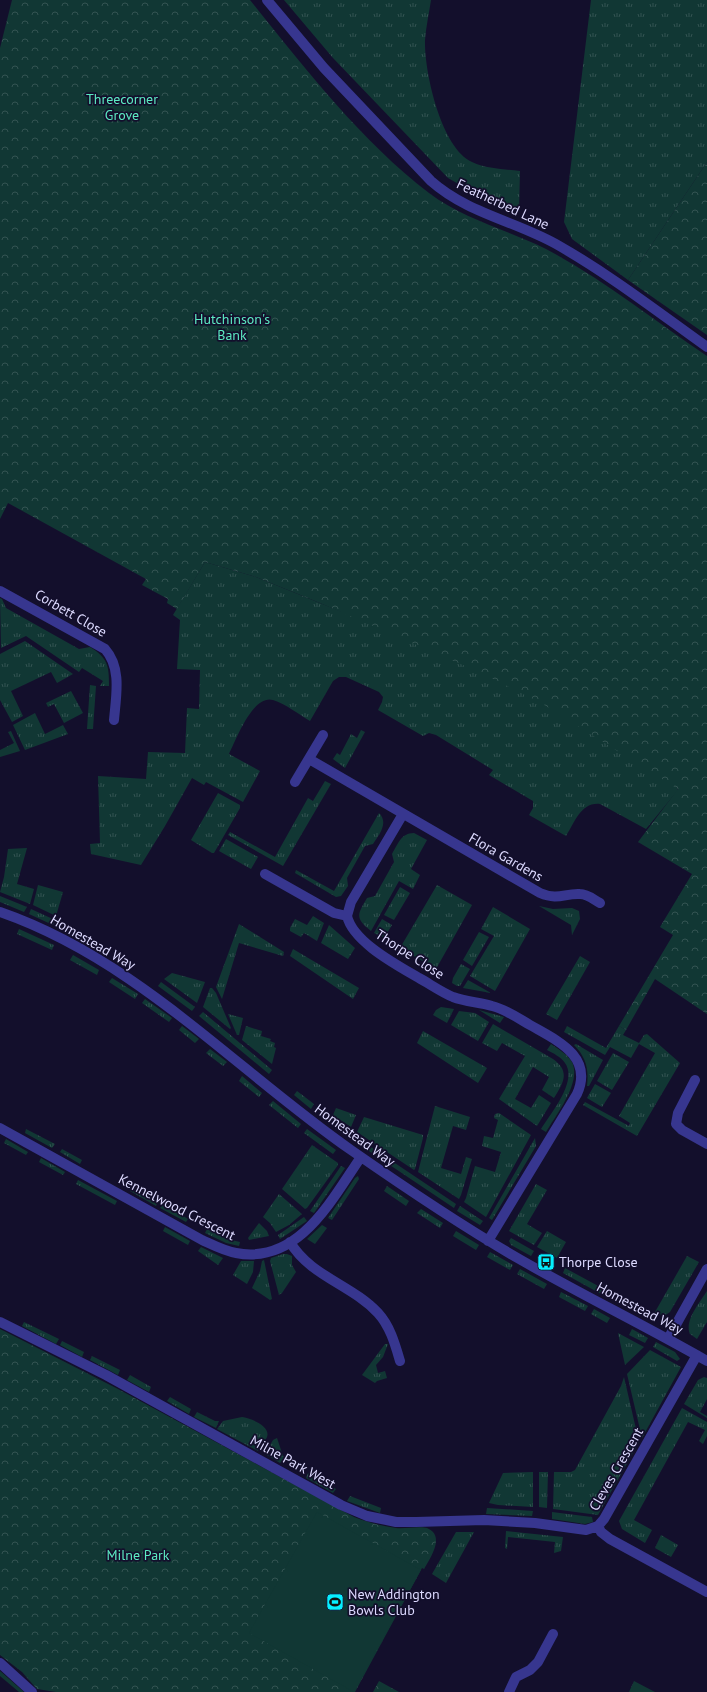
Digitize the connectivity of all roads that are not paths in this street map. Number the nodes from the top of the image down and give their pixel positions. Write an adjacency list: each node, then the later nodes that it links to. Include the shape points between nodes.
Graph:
1 (267, 0): 2 (street, Featherbed Lane, via 324,68 443,192 463,204 555,243 618,283)
2 (707, 347)
3 (0, 591): 4 (street, Corbett Close, via 106,649 116,671)
4 (114, 720)
5 (323, 735): 6 (street)
6 (309, 759): 7 (street); 8 (street, Flora Gardens)
7 (295, 782)
8 (403, 814): 10 (street, Flora Gardens, via 540,893 559,898 582,894); 12 (street, via 351,902)
9 (265, 874): 12 (street, via 334,913)
10 (600, 903)
11 (0, 912): 16 (street, Homestead Way, via 62,939 126,976 326,1133)
12 (347, 916): 17 (street, Thorpe Close, via 355,932 385,958 452,997 506,1011 564,1046 578,1063 581,1077 577,1094)
13 (695, 1080): 15 (street, via 678,1113 676,1124)
14 (0, 1128): 18 (street, Kennelwood Crescent, via 226,1250 257,1254 274,1250)
15 (707, 1144)
16 (361, 1157): 17 (street, Homestead Way); 18 (street, Kennelwood Crescent, via 316,1222)
17 (488, 1241): 21 (street, Homestead Way)
18 (290, 1242): 23 (street, via 305,1261 378,1313 389,1329)
19 (707, 1269): 21 (street)
20 (0, 1322): 25 (street, Milne Park West, via 106,1375 358,1513 391,1521 408,1522 484,1520 586,1530)
21 (668, 1339): 22 (street, Homestead Way)
22 (697, 1355): 24 (street, Homestead Way); 25 (street, Cleves Crescent, via 604,1520)
23 (400, 1360)
24 (707, 1361)
25 (598, 1526): 26 (street, Cleves Crescent, via 610,1539)
26 (707, 1592)
27 (553, 1634): 30 (street, via 538,1662 516,1678)
28 (0, 1663): 29 (street)
29 (32, 1692)
30 (509, 1692)

